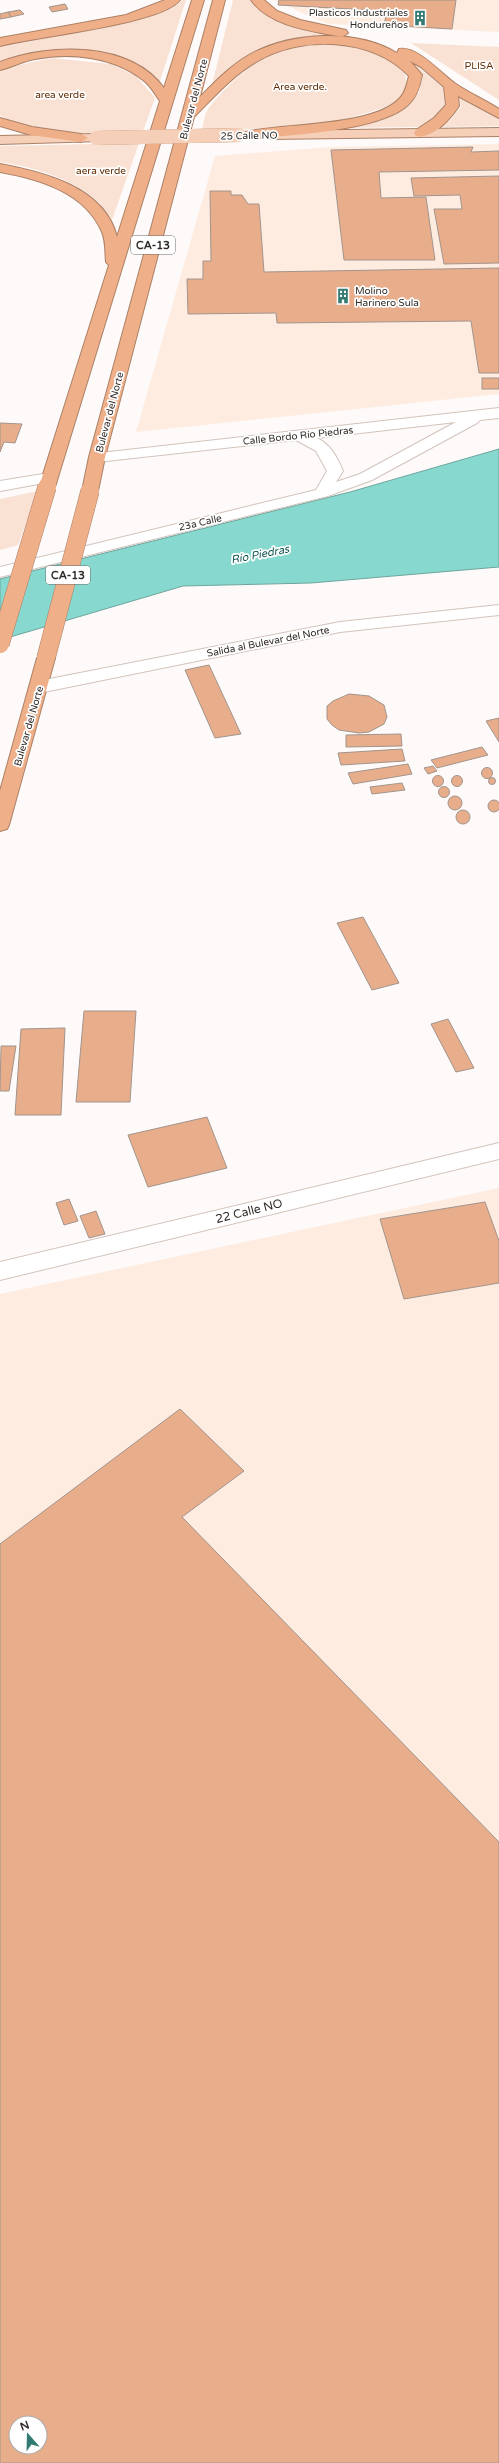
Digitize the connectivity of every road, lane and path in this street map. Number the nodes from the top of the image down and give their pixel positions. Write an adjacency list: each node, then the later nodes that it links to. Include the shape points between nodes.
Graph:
1 (174, 0): 5 (highway, via 152,12 117,21)
2 (198, 0): 8 (highway, Bulevar del Norte / CA-13)
3 (219, 0): 10 (highway, Bulevar del Norte / CA-13)
4 (257, 0): 7 (highway, via 260,5 276,15 306,25 390,45 425,64)
5 (0, 42)
6 (0, 66): 8 (highway, via 56,53 118,60 149,78)
7 (450, 86): 9 (highway); 13 (highway, via 453,106 439,121)
8 (167, 101): 18 (highway, Bulevar del Norte / CA-13)
9 (499, 114)
10 (188, 116): 14 (highway, via 226,78 246,63 264,52 287,45 327,41 361,43 389,52 408,63 416,75 412,92 400,106 370,117 331,125); 22 (highway, Bulevar del Norte / CA-13)
11 (0, 122): 15 (highway, via 31,131)
12 (499, 132): 13 (main road, 25 Calle NO)
13 (421, 133): 14 (main road, 25 Calle NO)
14 (244, 135): 15 (main road, 25 Calle NO, bridge)
15 (81, 138): 16 (main road, 25 Calle NO)
16 (0, 140)
17 (0, 168): 18 (highway, via 46,179 87,201 100,215 110,233)
18 (114, 271): 23 (highway, Bulevar del Norte / CA-13)
19 (499, 413): 20 (street, Calle Bordo Río Piedras)
20 (482, 415): 21 (street, Calle Bordo Río Piedras); 25 (street, 23a Calle, via 366,477)
21 (297, 435): 22 (street, Calle Bordo Río Piedras); 25 (street, via 327,450 335,471)
22 (97, 457): 29 (highway, Bulevar del Norte / CA-13, bridge)
23 (48, 482): 24 (street); 28 (highway, Bulevar del Norte / CA-13, bridge)
24 (0, 486)
25 (322, 493): 26 (street, 23a Calle)
26 (0, 572)
27 (499, 610): 29 (street, Salida al Bulevar del Norte, via 340,627)
28 (0, 644)
29 (40, 687): 30 (highway, Bulevar del Norte / CA-13)
30 (0, 824)
31 (499, 1151): 32 (street, 22 Calle NO)
32 (0, 1271)

